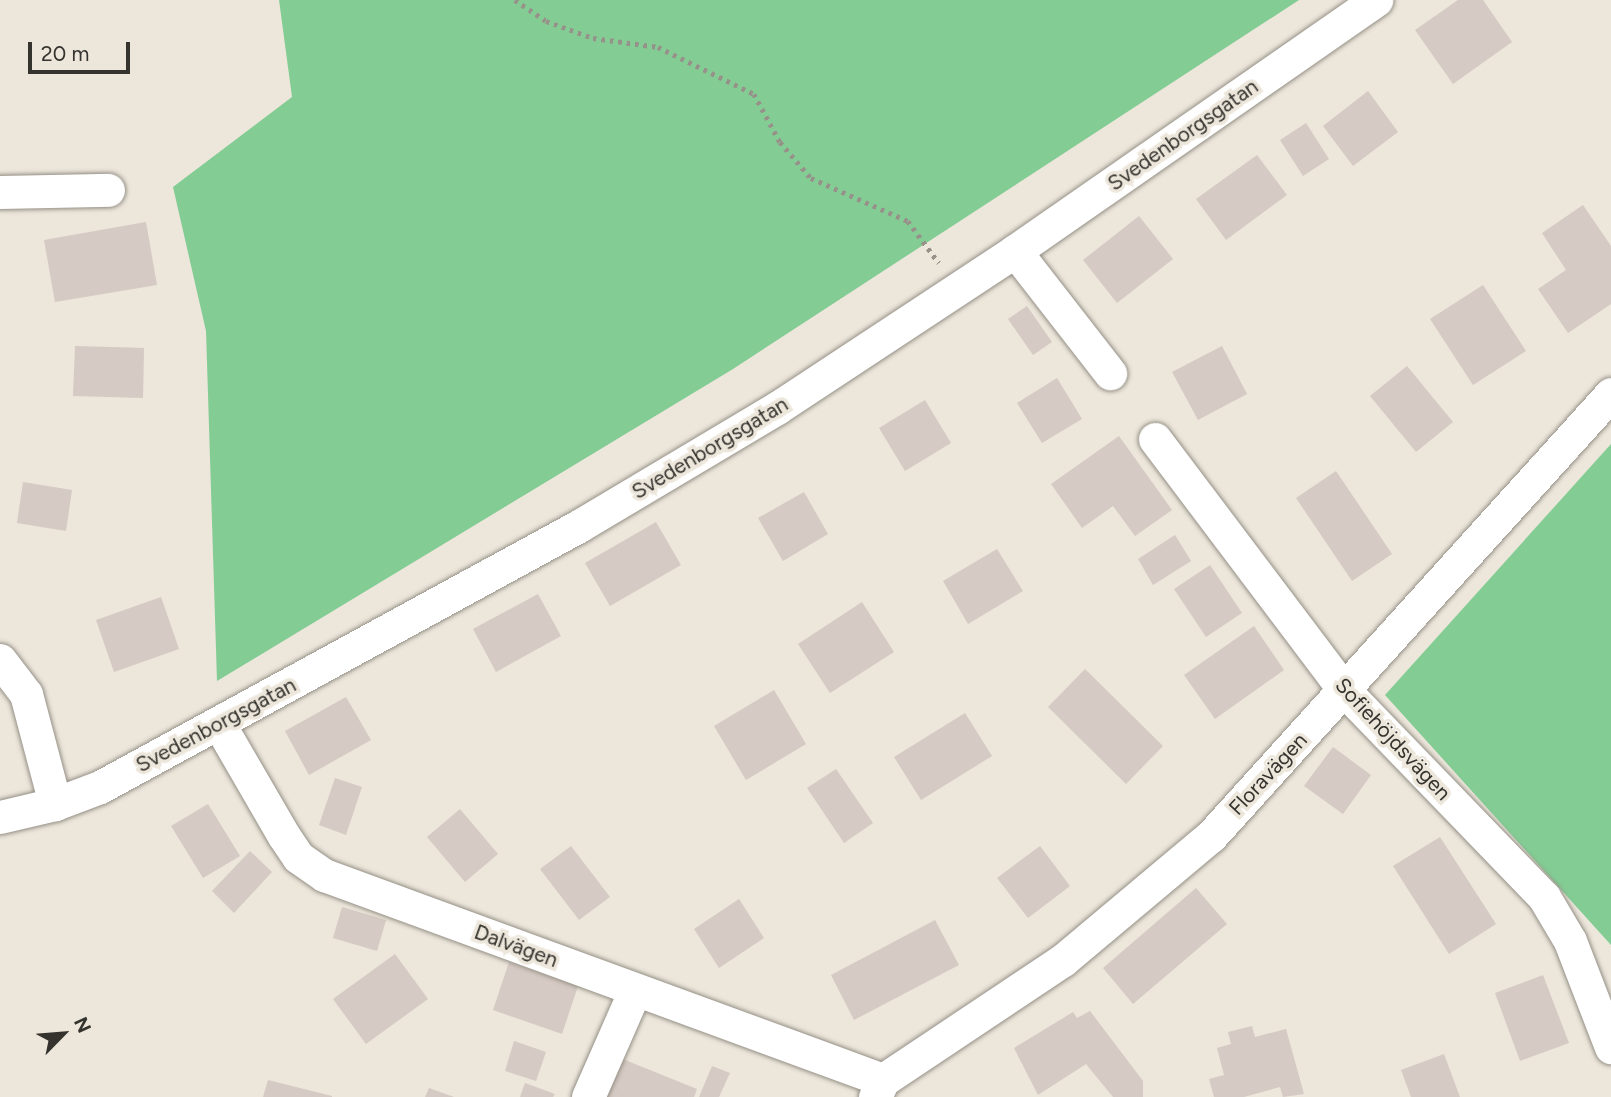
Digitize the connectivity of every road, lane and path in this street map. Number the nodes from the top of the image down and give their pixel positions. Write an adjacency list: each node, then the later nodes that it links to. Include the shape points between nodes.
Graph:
1 (515, 0): 6 (path, via 546,21 593,38 658,47 754,94 780,142 811,178 908,220)
2 (1376, 0): 5 (street, Svedenborgsgatan)
3 (108, 190): 4 (street)
4 (0, 192)
5 (1015, 251): 7 (street); 12 (street, Svedenborgsgatan, via 777,408 579,526)
6 (944, 270)
7 (1110, 373)
8 (1611, 394): 11 (street, Floravägen)
9 (1155, 439): 11 (street, Sofiehöjdsvägen)
10 (0, 660): 13 (street, via 26,694)
11 (1345, 691): 16 (street, Sofiehöjdsvägen, via 1544,897); 18 (street, Floravägen, via 1211,836 1063,960)
12 (219, 724): 13 (street, Svedenborgsgatan, via 100,787); 15 (street, Dalvägen, via 298,857 324,875)
13 (55, 804): 14 (street, Svedenborgsgatan)
14 (0, 817)
15 (635, 990): 18 (street, Dalvägen); 19 (street)
16 (1604, 1006): 17 (street, Sofiehöjdsvägen)
17 (1611, 1046)
18 (879, 1089)
19 (588, 1097)

